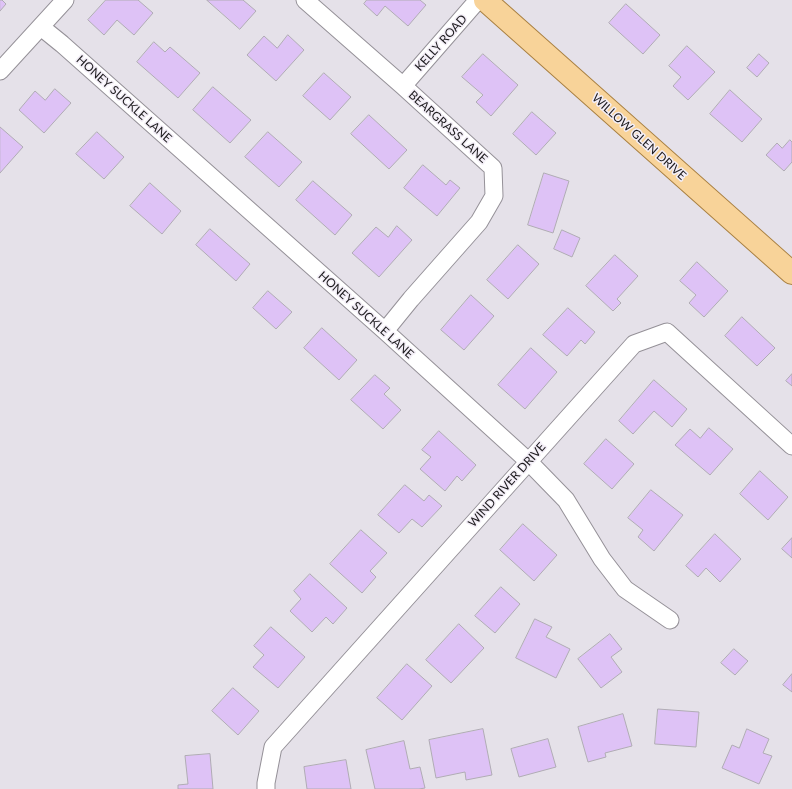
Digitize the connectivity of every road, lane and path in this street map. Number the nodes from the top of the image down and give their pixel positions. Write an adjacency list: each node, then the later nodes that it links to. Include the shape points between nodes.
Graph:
1 (65, 0): 5 (street)
2 (305, 0): 7 (street, BEARGRASS LANE)
3 (478, 0): 7 (street, KELLY ROAD)
4 (485, 0): 8 (main road, WILLOW GLEN DRIVE)
5 (40, 27): 6 (street); 9 (street, HONEY SUCKLE LANE, via 74,54)
6 (0, 71)
7 (403, 86): 9 (street, BEARGRASS LANE, via 493,168 494,196 480,222)
8 (792, 273)
9 (385, 331): 11 (street, HONEY SUCKLE LANE)
10 (792, 446): 11 (street, WIND RIVER DRIVE, via 667,332 634,344)
11 (528, 461): 12 (street, HONEY SUCKLE LANE, via 566,500 602,559 625,589); 13 (street, WIND RIVER DRIVE, via 273,747)
12 (670, 620)
13 (266, 789)

